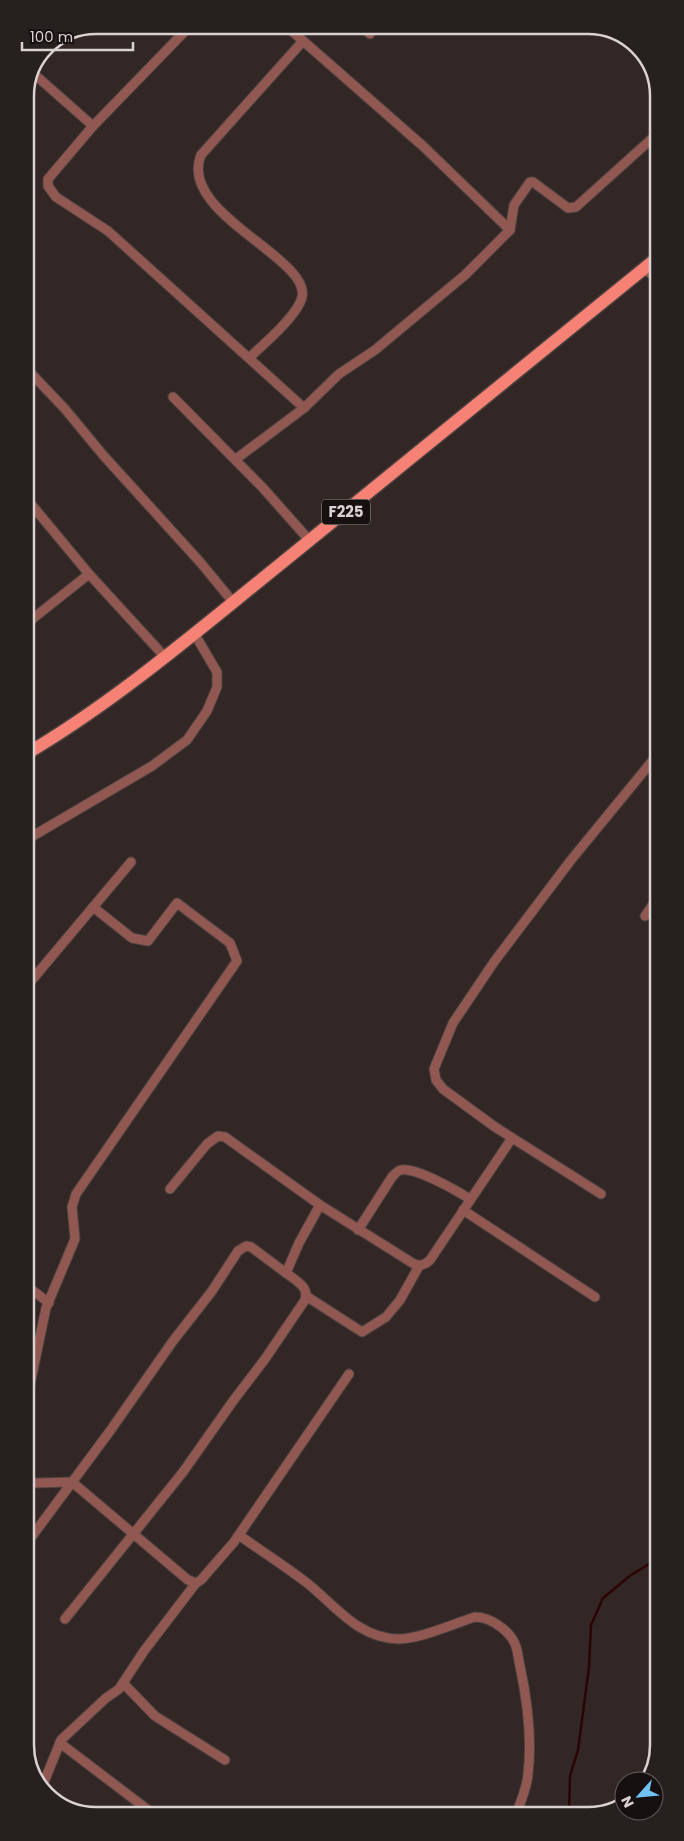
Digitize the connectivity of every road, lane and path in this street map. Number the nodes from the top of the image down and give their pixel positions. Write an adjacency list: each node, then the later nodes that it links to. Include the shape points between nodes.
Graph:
1 (182, 34): 5 (street)
2 (295, 34): 3 (street)
3 (303, 41): 7 (street, via 424,147); 11 (street, via 201,155 197,164 207,195 302,286 299,305 292,315)
4 (37, 76): 5 (street)
5 (93, 126): 11 (street, via 48,179 51,192 108,231)
6 (650, 140): 7 (street, via 576,207 568,208 530,182 514,205)
7 (510, 230): 14 (street, via 465,275 375,350 339,374)
8 (650, 264): 9 (main road, F225)
9 (643, 269): 10 (street); 17 (main road, F225)
10 (650, 273)
11 (250, 357): 14 (street)
12 (34, 377): 19 (street)
13 (173, 397): 15 (street)
14 (304, 408): 15 (street)
15 (236, 459): 17 (street)
16 (34, 509): 18 (street)
17 (310, 541): 19 (main road, F225)
18 (89, 574): 20 (street); 22 (street)
19 (233, 602): 21 (main road, F225)
20 (34, 618)
21 (194, 633): 22 (main road, F225); 25 (street, via 217,672 217,687 206,711 186,740 152,766)
22 (165, 657): 23 (main road, F225, via 97,708)
23 (34, 749)
24 (650, 764): 31 (street, via 571,860 494,962 453,1023 434,1069 443,1090)
25 (34, 835)
26 (131, 862): 27 (street)
27 (93, 907): 30 (street); 43 (street, via 132,938 148,941 177,903 230,943 237,960 76,1194 72,1207 76,1240)
28 (650, 909): 29 (street)
29 (645, 916)
30 (34, 977)
31 (512, 1138): 33 (street); 34 (street)
32 (170, 1188): 35 (street, via 207,1144 218,1136 225,1137)
33 (600, 1194)
34 (470, 1199): 36 (street); 37 (street, via 436,1180 399,1170)
35 (320, 1205): 37 (street); 39 (street)
36 (463, 1210): 38 (street, via 430,1260); 42 (street)
37 (358, 1230): 38 (street)
38 (419, 1266): 41 (street, via 400,1300 386,1317 362,1332)
39 (286, 1273): 41 (street, via 305,1288); 46 (street, via 251,1247 242,1248)
40 (34, 1291): 43 (street)
41 (306, 1296): 49 (street, via 265,1359)
42 (595, 1297)
43 (49, 1303): 44 (street)
44 (34, 1368)
45 (349, 1374): 50 (street)
46 (72, 1482): 47 (street); 48 (street); 49 (street)
47 (34, 1483)
48 (34, 1534)
49 (134, 1534): 51 (street, via 188,1580); 52 (street)
50 (239, 1535): 51 (street); 58 (street, via 307,1583 348,1620 377,1636 415,1637 475,1617 502,1628 515,1645 527,1698 528,1774)
51 (196, 1583): 53 (street)
52 (65, 1619)
53 (123, 1683): 54 (street); 55 (street, via 155,1716)
54 (60, 1743): 56 (street); 57 (street)
55 (225, 1760)
56 (44, 1780)
57 (144, 1807)
58 (518, 1807)

